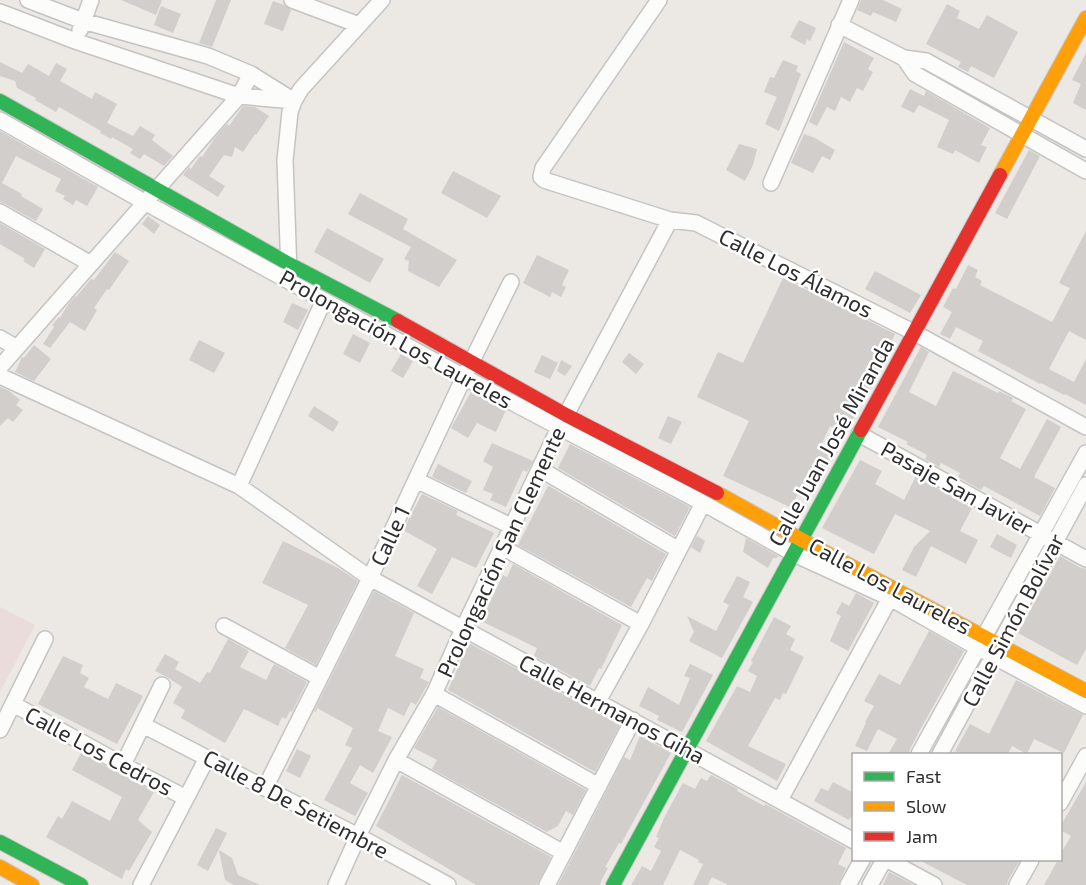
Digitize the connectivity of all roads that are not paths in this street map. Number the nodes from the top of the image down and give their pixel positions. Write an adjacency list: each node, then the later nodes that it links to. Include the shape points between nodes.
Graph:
1 (28, 0): 9 (street)
2 (91, 0): 9 (street)
3 (292, 0): 10 (street)
4 (382, 0): 10 (street)
5 (659, 0): 27 (street, via 543,168 541,177 558,186)
6 (851, 0): 11 (street)
7 (0, 12): 12 (street)
8 (1086, 18): 18 (street, Calle Juan José Miranda)
9 (83, 21): 12 (street); 14 (street, via 208,57)
10 (359, 25): 17 (street)
11 (839, 25): 13 (street); 23 (street)
12 (78, 42): 15 (street)
13 (904, 58): 18 (street, via 926,61); 20 (street, via 915,74)
14 (251, 74): 15 (street); 17 (street)
15 (239, 96): 17 (street); 24 (street)
16 (0, 100): 24 (street, Prolongación Los Laureles)
17 (294, 101): 29 (street, via 285,160)
18 (1031, 118): 20 (street, Calle Juan José Miranda); 21 (street)
19 (0, 120): 25 (street, Prolongación Los Laureles)
20 (1022, 135): 22 (street); 33 (street, Calle Juan José Miranda)
21 (1086, 149)
22 (1086, 171)
23 (771, 183)
24 (157, 189): 25 (street); 29 (street, Prolongación Los Laureles)
25 (146, 203): 28 (street); 30 (street, Prolongación Los Laureles)
26 (0, 212): 28 (street)
27 (670, 220): 33 (street, Calle Los Álamos, via 696,223); 39 (street, Prolongación San Clemente)
28 (91, 264): 35 (street)
29 (289, 264): 30 (street); 37 (street, Prolongación Los Laureles, via 392,318)
30 (290, 282): 32 (street, Prolongación Los Laureles)
31 (511, 282): 37 (street, Calle 1)
32 (324, 300): 37 (street, Prolongación Los Laureles); 46 (street)
33 (915, 333): 40 (street, Calle Los Álamos); 41 (street, Calle Juan José Miranda)
34 (0, 338): 35 (street)
35 (17, 348): 36 (street)
36 (0, 367)
37 (467, 370): 39 (street, Prolongación Los Laureles); 44 (street, Calle 1)
38 (0, 376): 46 (street, Calle Hermanos Giha)
39 (563, 422): 43 (street, Prolongación San Clemente); 47 (street, Prolongación Los Laureles); 50 (street, Calle Los Laureles, via 710,489)
40 (1086, 427)
41 (859, 434): 49 (street, Pasaje San Javier); 50 (street, Calle Juan José Miranda)
42 (1086, 453): 49 (street, Calle Simón Bolívar)
43 (540, 469): 48 (street, Prolongación San Clemente); 53 (street)
44 (416, 480): 48 (street); 56 (street, Calle 1)
45 (1086, 485): 51 (street, Calle Simón Bolívar)
46 (239, 486): 56 (street, Calle Hermanos Giha)
47 (703, 503): 53 (street); 54 (street, Prolongación Los Laureles)
48 (513, 527): 52 (street, Prolongación San Clemente)
49 (1040, 534): 51 (street, Pasaje San Javier); 62 (street, Calle Simón Bolívar)
50 (802, 540): 54 (street, Calle Juan José Miranda); 62 (street, Calle Los Laureles)
51 (1054, 542): 55 (street, Pasaje San Javier); 63 (street, Calle Simón Bolívar)
52 (502, 547): 58 (street); 60 (street, Prolongación San Clemente)
53 (679, 550): 58 (street)
54 (794, 554): 57 (street, Calle Los Laureles); 74 (street, Calle Juan José Miranda)
55 (1086, 559)
56 (370, 578): 60 (street, Calle Hermanos Giha); 64 (street, Calle 1)
57 (890, 598): 62 (street, Calle Los Laureles); 85 (street)
58 (641, 624): 68 (street)
59 (224, 626): 64 (street)
60 (463, 629): 67 (street, Prolongación San Clemente); 68 (street, Calle Hermanos Giha)
61 (45, 639): 69 (street)
62 (981, 642): 63 (street, Calle Los Laureles); 75 (street, Calle Simón Bolívar)
63 (996, 650): 66 (street, Calle Los Laureles); 70 (street, Calle Los Laureles); 76 (street, Calle Simón Bolívar)
64 (320, 678): 82 (street, Calle 1)
65 (162, 685): 72 (street)
66 (1086, 691)
67 (434, 694): 79 (street, Prolongación San Clemente); 81 (street)
68 (598, 701): 71 (street, Calle Hermanos Giha)
69 (13, 704): 73 (street); 80 (street, Calle Los Cedros)
70 (1086, 706)
71 (633, 720): 74 (street, Calle Hermanos Giha); 81 (street)
72 (143, 724): 78 (street, Calle 8 De Setiembre); 80 (street)
73 (0, 730)
74 (687, 750): 85 (street, Calle Hermanos Giha); 101 (street, Calle Juan José Miranda)
75 (921, 753)
76 (941, 753)
77 (1086, 756): 84 (street)
78 (207, 758): 82 (street, Calle 8 De Setiembre); 83 (street)
79 (396, 760): 86 (street, Prolongación San Clemente); 89 (street)
80 (123, 765): 83 (street, Calle Los Cedros)
81 (599, 786): 89 (street)
82 (265, 788): 86 (street, Calle 8 De Setiembre)
83 (186, 798): 97 (street)
84 (1062, 799)
85 (780, 800): 87 (street, Calle Hermanos Giha)
86 (358, 836): 98 (street, Prolongación San Clemente); 99 (street, Calle 8 De Setiembre)
87 (852, 840)
88 (0, 842): 96 (street)
89 (564, 853): 100 (street)
90 (861, 861): 102 (street)
91 (885, 861): 103 (street)
92 (888, 861): 104 (street)
93 (1029, 861): 105 (street)
94 (0, 867): 95 (street)
95 (32, 885)
96 (81, 885)
97 (141, 885)
98 (336, 885)
99 (447, 885)
100 (547, 885)
101 (613, 885)
102 (848, 885)
103 (870, 885)
104 (934, 885)
105 (1017, 885)

